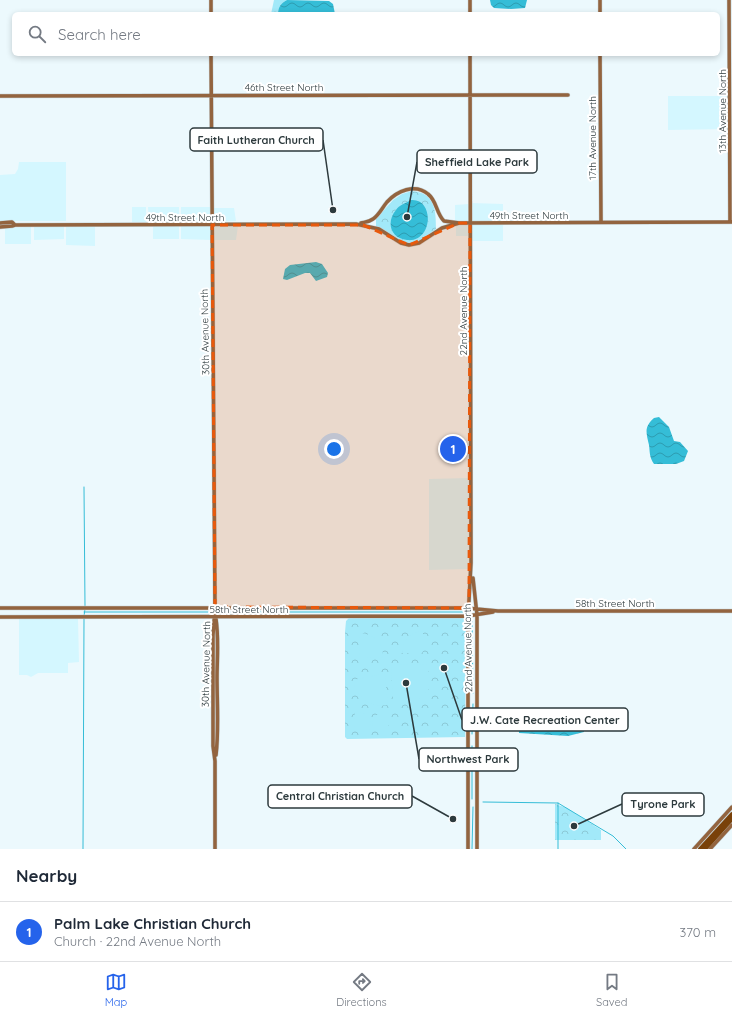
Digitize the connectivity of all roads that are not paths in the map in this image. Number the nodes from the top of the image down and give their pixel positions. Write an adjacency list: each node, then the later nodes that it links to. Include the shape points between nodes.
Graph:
1 (211, 0): 5 (street)
2 (470, 0): 6 (street)
3 (600, 0): 7 (street)
4 (730, 0): 16 (street, 13th Avenue North)
5 (211, 12)
6 (470, 12)
7 (600, 12)
8 (211, 56): 14 (street, 30th Avenue North)
9 (470, 56): 11 (street, 22nd Avenue North)
10 (600, 56): 15 (street, 17th Avenue North)
11 (471, 94): 12 (street, 46th Street North); 14 (street, 46th Street North); 19 (street, 22nd Avenue North)
12 (568, 95)
13 (0, 96): 14 (street, 46th Street North)
14 (212, 96): 22 (street, 30th Avenue North)
15 (601, 222): 16 (street, 49th Street North); 19 (street, 49th Street North)
16 (731, 222)
17 (0, 223): 21 (street, 49th Street North, via 12,222); 23 (street)
18 (459, 223): 19 (street, 49th Street North); 20 (street, 49th Street North, via 442,228 419,243 413,244 401,243 378,229); 20 (street, 49th Street North, via 444,221 431,196 422,190 411,189 401,191 391,198 371,221)
19 (470, 223): 24 (street, 22nd Avenue North)
20 (356, 224): 22 (street, 49th Street North)
21 (15, 225): 22 (street, 49th Street North); 23 (street, 49th Street North)
22 (212, 225): 26 (street, 30th Avenue North)
23 (2, 227)
24 (471, 568): 27 (street, 22nd Avenue North); 28 (street, 22nd Avenue North)
25 (0, 608): 26 (street, 58th Street North)
26 (215, 608): 27 (street, 58th Street North); 31 (street, 30th Avenue North)
27 (469, 608): 28 (street, 58th Street North); 34 (street, 22nd Avenue North)
28 (476, 609): 29 (street, 58th Street North); 32 (street, 22nd Avenue North)
29 (498, 611): 30 (street, 58th Street North); 32 (street, 58th Street North)
30 (732, 611)
31 (215, 615): 33 (street, 58th Street North); 34 (street, 58th Street North); 39 (street, 30th Avenue North)
32 (477, 615): 34 (street, 58th Street North); 41 (street, 22nd Avenue North)
33 (0, 616)
34 (468, 616): 40 (street, 22nd Avenue North)
35 (732, 807): 42 (street)
36 (732, 814): 43 (main road)
37 (732, 819): 44 (main road)
38 (732, 825): 45 (street)
39 (215, 849)
40 (468, 849)
41 (477, 849)
42 (694, 849)
43 (700, 849)
44 (705, 849)
45 (710, 849)

